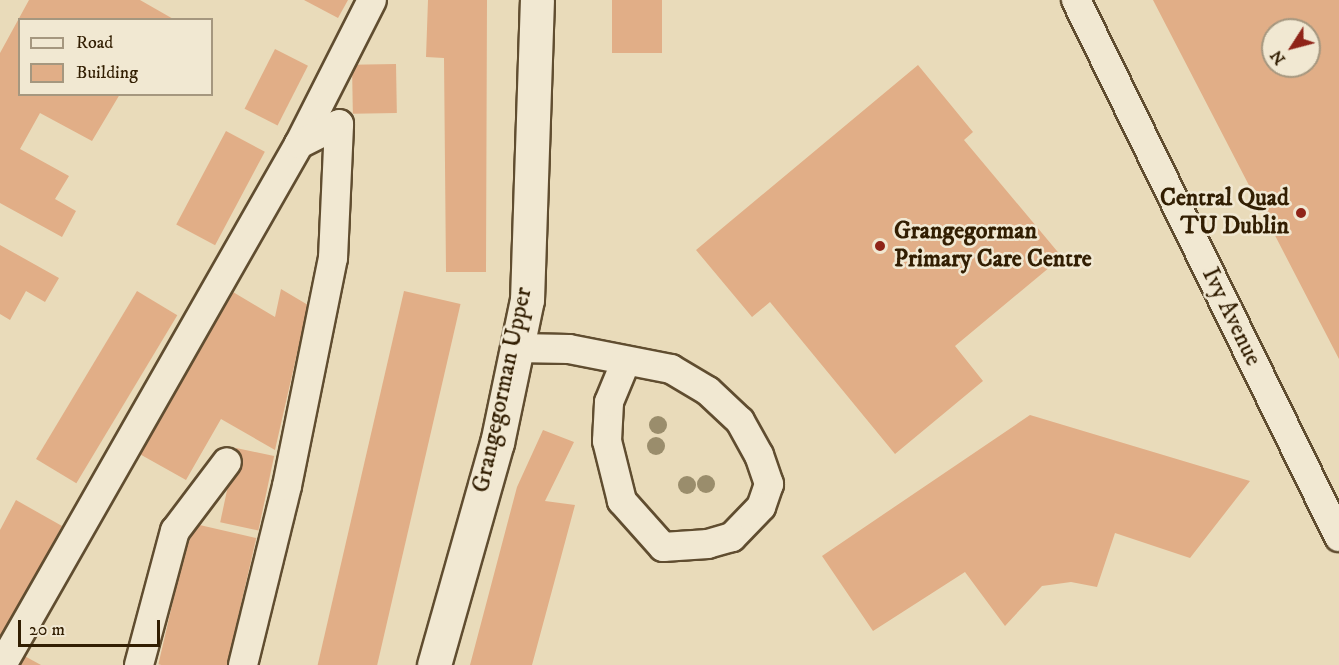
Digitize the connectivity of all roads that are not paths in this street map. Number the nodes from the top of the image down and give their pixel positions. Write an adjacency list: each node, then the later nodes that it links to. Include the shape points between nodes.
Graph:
1 (372, 0): 4 (lane)
2 (537, 0): 5 (street, Grangegorman Upper, via 527,300)
3 (1076, 0): 8 (lane, Ivy Avenue)
4 (299, 144): 9 (lane); 11 (lane, via 339,124 333,258 287,486)
5 (517, 348): 6 (lane, via 569,349); 12 (street, Grangegorman Upper, via 497,443)
6 (626, 361): 6 (lane, via 671,369 708,391 740,421 759,455 769,484 761,507 732,537 708,544 663,547 622,501 607,441 609,402)
7 (227, 462): 10 (lane, via 175,531)
8 (1339, 537)
9 (2, 665)
10 (140, 665)
11 (243, 665)
12 (434, 665)

